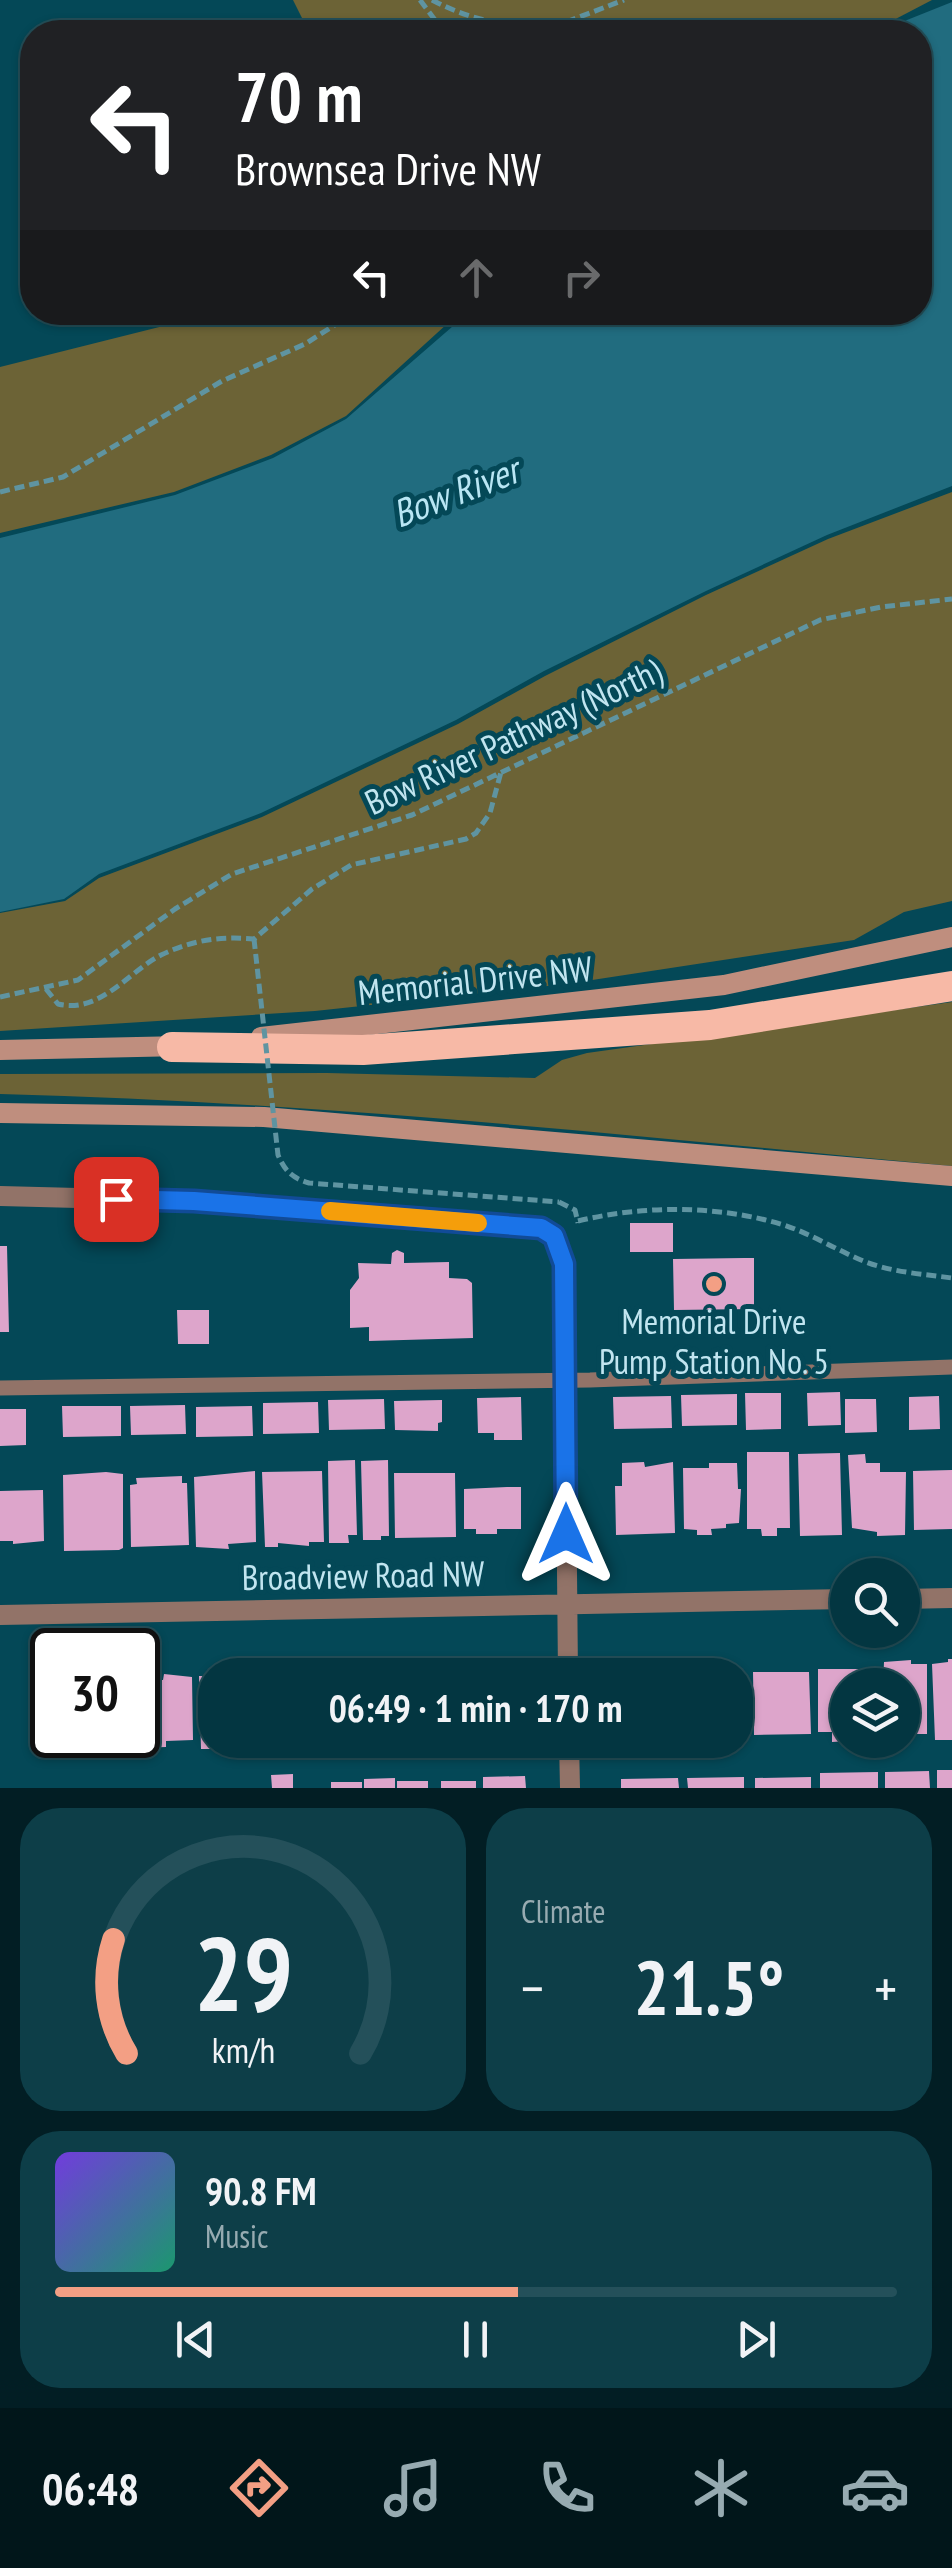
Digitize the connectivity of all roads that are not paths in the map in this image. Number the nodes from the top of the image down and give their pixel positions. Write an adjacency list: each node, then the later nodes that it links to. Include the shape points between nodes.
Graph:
1 (952, 937): 3 (main road, Memorial Drive NW, via 724,985)
2 (952, 986): 3 (highway, via 710,1024 362,1050)
3 (172, 1047): 4 (main road, Memorial Drive NW)
4 (0, 1050)
5 (0, 1113): 6 (main road, via 264,1117)
6 (952, 1176)
7 (0, 1196): 9 (street, via 194,1201 541,1228 554,1236 564,1264)
8 (952, 1368): 9 (lane)
9 (566, 1381): 10 (lane); 14 (street)
10 (0, 1388)
11 (920, 1598): 12 (street)
12 (952, 1598)
13 (830, 1599): 14 (street, Broadview Road NW)
14 (568, 1603): 15 (street, Broadview Road NW); 16 (street)
15 (0, 1615)
16 (568, 1658)
17 (569, 1758): 18 (street)
18 (570, 1788)

